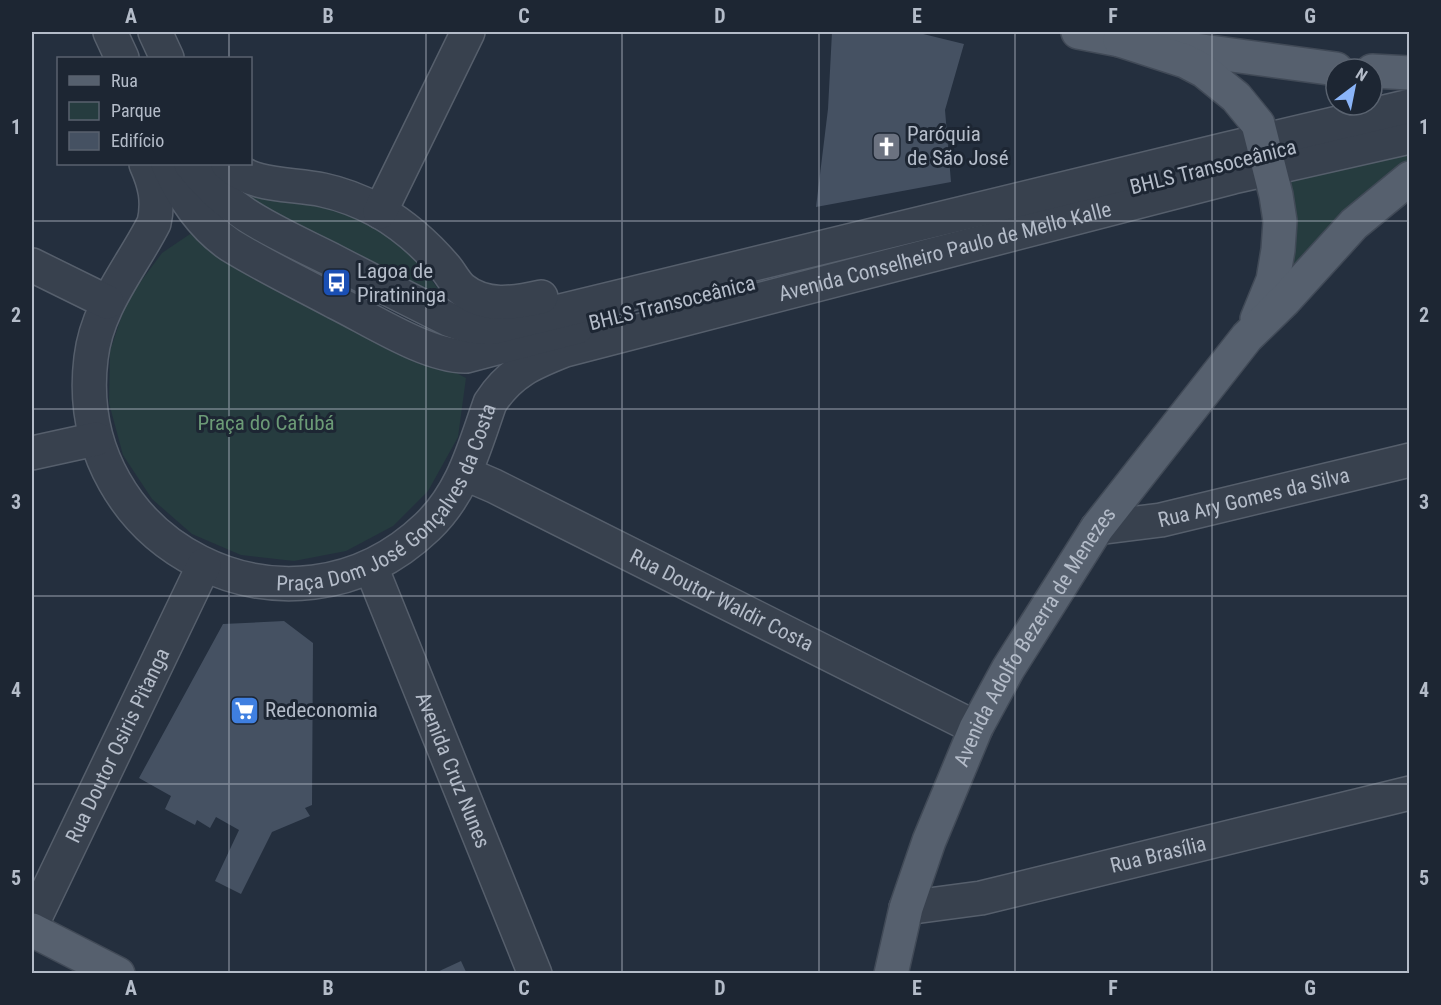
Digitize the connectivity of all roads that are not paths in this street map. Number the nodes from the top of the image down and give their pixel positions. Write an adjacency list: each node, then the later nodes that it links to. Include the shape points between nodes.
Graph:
1 (90, 32): 8 (street)
2 (110, 32): 9 (street)
3 (130, 32): 10 (street)
4 (154, 32): 11 (street)
5 (468, 32): 27 (street)
6 (1078, 32): 7 (main road)
7 (1120, 40): 12 (main road); 21 (main road, via 1204,71 1236,97)
8 (102, 57)
9 (122, 57)
10 (142, 57)
11 (166, 57)
12 (1324, 67)
13 (1384, 72): 14 (main road)
14 (1410, 73)
15 (1410, 87): 16 (street)
16 (1384, 93)
17 (1410, 106): 21 (street, BHLS Transoceânica)
18 (1324, 113): 21 (street, Avenida Conselheiro Paulo de Mello Kalle)
19 (1410, 120): 21 (street, BHLS Transoceânica)
20 (1410, 137): 21 (street, Avenida Conselheiro Paulo de Mello Kalle)
21 (1263, 147): 23 (street, BHLS Transoceânica, via 494,350 452,356 401,335 230,245 194,211); 24 (street, BHLS Transoceânica, via 482,328 450,320 263,225 211,189); 27 (street, Avenida Conselheiro Paulo de Mello Kalle, via 1223,131 513,303 488,302 461,288 412,234); 30 (main road, via 1280,220 1278,250 1273,280); 31 (street, Avenida Conselheiro Paulo de Mello Kalle, via 565,350 514,375)
22 (146, 165): 29 (street, Praça Dom José Gonçalves da Costa, via 155,189 154,223)
23 (169, 165)
24 (192, 165)
25 (230, 165): 27 (street, via 263,182 324,190)
26 (1410, 178): 30 (main road, via 1354,224)
27 (380, 212)
28 (32, 265): 29 (street)
29 (107, 302): 32 (street, Praça Dom José Gonçalves da Costa, via 91,356 89,383)
30 (1247, 337): 36 (main road, Avenida Adolfo Bezerra de Menezes)
31 (497, 393): 35 (street, Praça Dom José Gonçalves da Costa)
32 (96, 439): 33 (street); 37 (street, Praça Dom José Gonçalves da Costa, via 110,474 150,529)
33 (32, 453)
34 (1410, 460): 36 (street, Rua Ary Gomes da Silva, via 1161,520)
35 (466, 474): 38 (street, Praça Dom José Gonçalves da Costa, via 428,526 403,548); 39 (street, Rua Doutor Waldir Costa)
36 (1097, 528): 39 (main road, Avenida Adolfo Bezerra de Menezes, via 1008,669)
37 (204, 566): 38 (street, Praça Dom José Gonçalves da Costa, via 256,582 303,584 335,579); 42 (street, Rua Doutor Osiris Pitanga)
38 (370, 567): 44 (street, Avenida Cruz Nunes)
39 (976, 728): 41 (main road, Avenida Adolfo Bezerra de Menezes)
40 (1410, 793): 41 (street, Rua Brasília, via 981,898)
41 (906, 908): 46 (main road, Avenida Adolfo Bezerra de Menezes)
42 (32, 924)
43 (32, 930): 45 (main road)
44 (534, 973)
45 (118, 974)
46 (891, 974)

